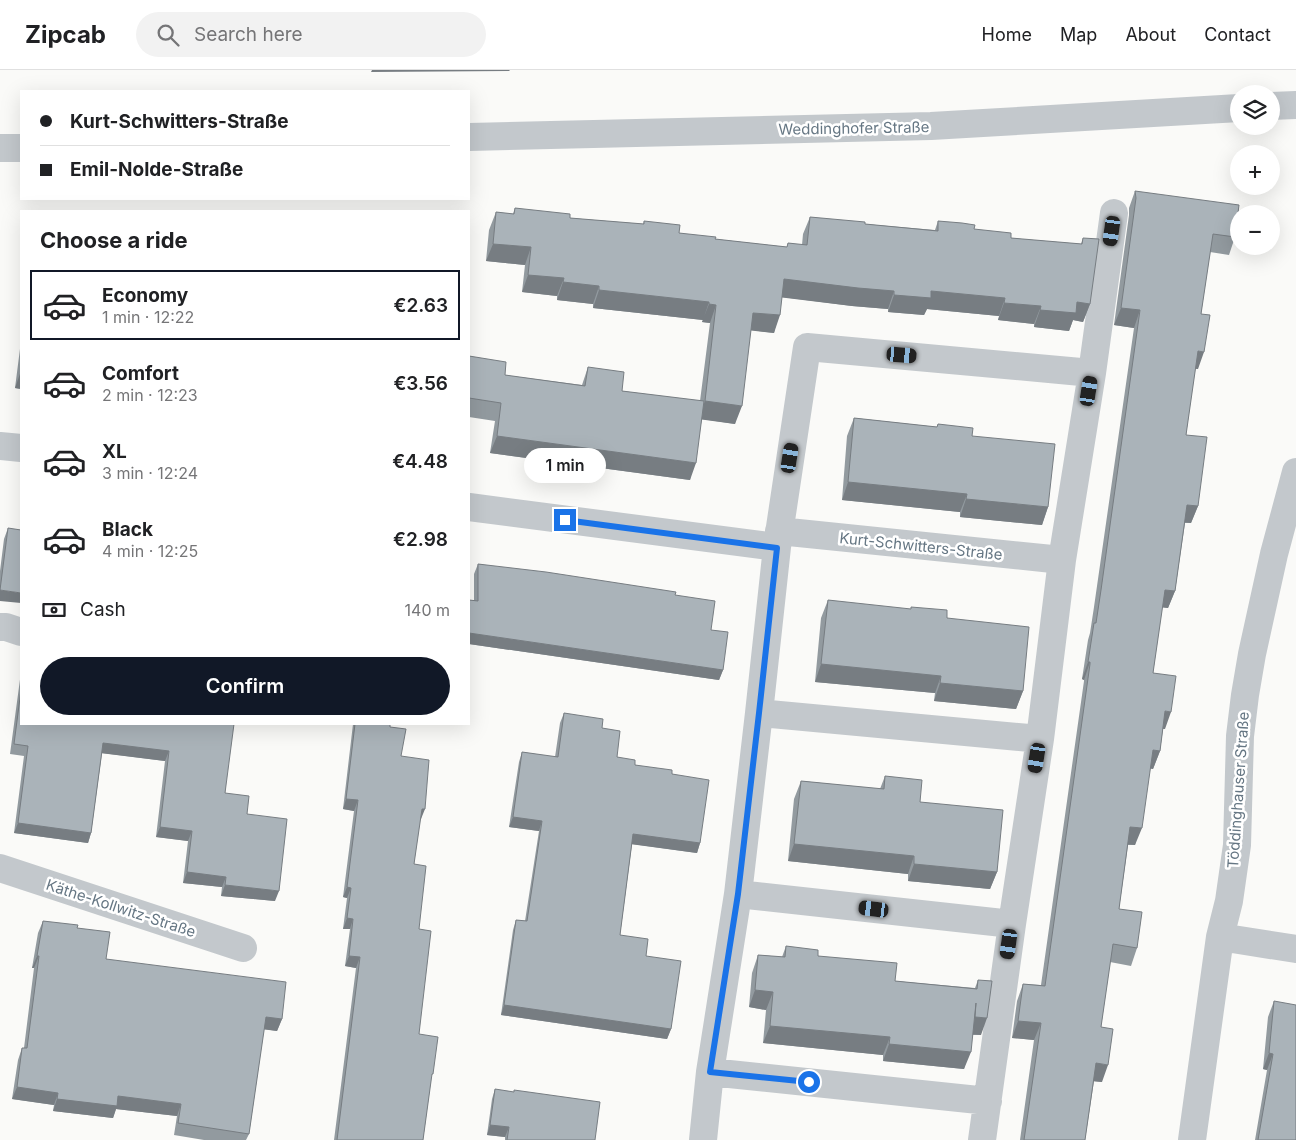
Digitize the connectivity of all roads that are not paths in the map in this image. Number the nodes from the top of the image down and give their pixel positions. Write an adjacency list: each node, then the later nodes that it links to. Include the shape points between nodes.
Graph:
1 (1296, 105): 2 (street)
2 (1280, 106)
3 (1230, 109): 4 (street, Weddinghofer Straße, via 931,126)
4 (470, 137)
5 (0, 148): 6 (street)
6 (20, 148)
7 (1114, 213): 8 (street)
8 (1092, 372): 13 (street, via 807,346); 14 (street)
9 (0, 446): 10 (street)
10 (20, 448)
11 (1296, 472): 22 (street, Töddinghauser Straße, via 1252,654 1240,736 1237,846)
12 (470, 507): 13 (street, Kurt-Schwitters-Straße)
13 (778, 539): 14 (street, Kurt-Schwitters-Straße); 17 (street)
14 (1062, 560): 18 (street)
15 (0, 627): 16 (street)
16 (20, 632)
17 (759, 713): 18 (street); 20 (street)
18 (1040, 739): 21 (street)
19 (0, 868): 23 (street, Käthe-Kollwitz-Straße)
20 (738, 894): 21 (street); 25 (street)
21 (1012, 924): 26 (street)
22 (1220, 937): 24 (street); 29 (street, Töddinghauser Straße)
23 (243, 948)
24 (1296, 950)
25 (710, 1072): 26 (street); 27 (street)
26 (988, 1101): 28 (street)
27 (703, 1140)
28 (982, 1140)
29 (1192, 1140)

